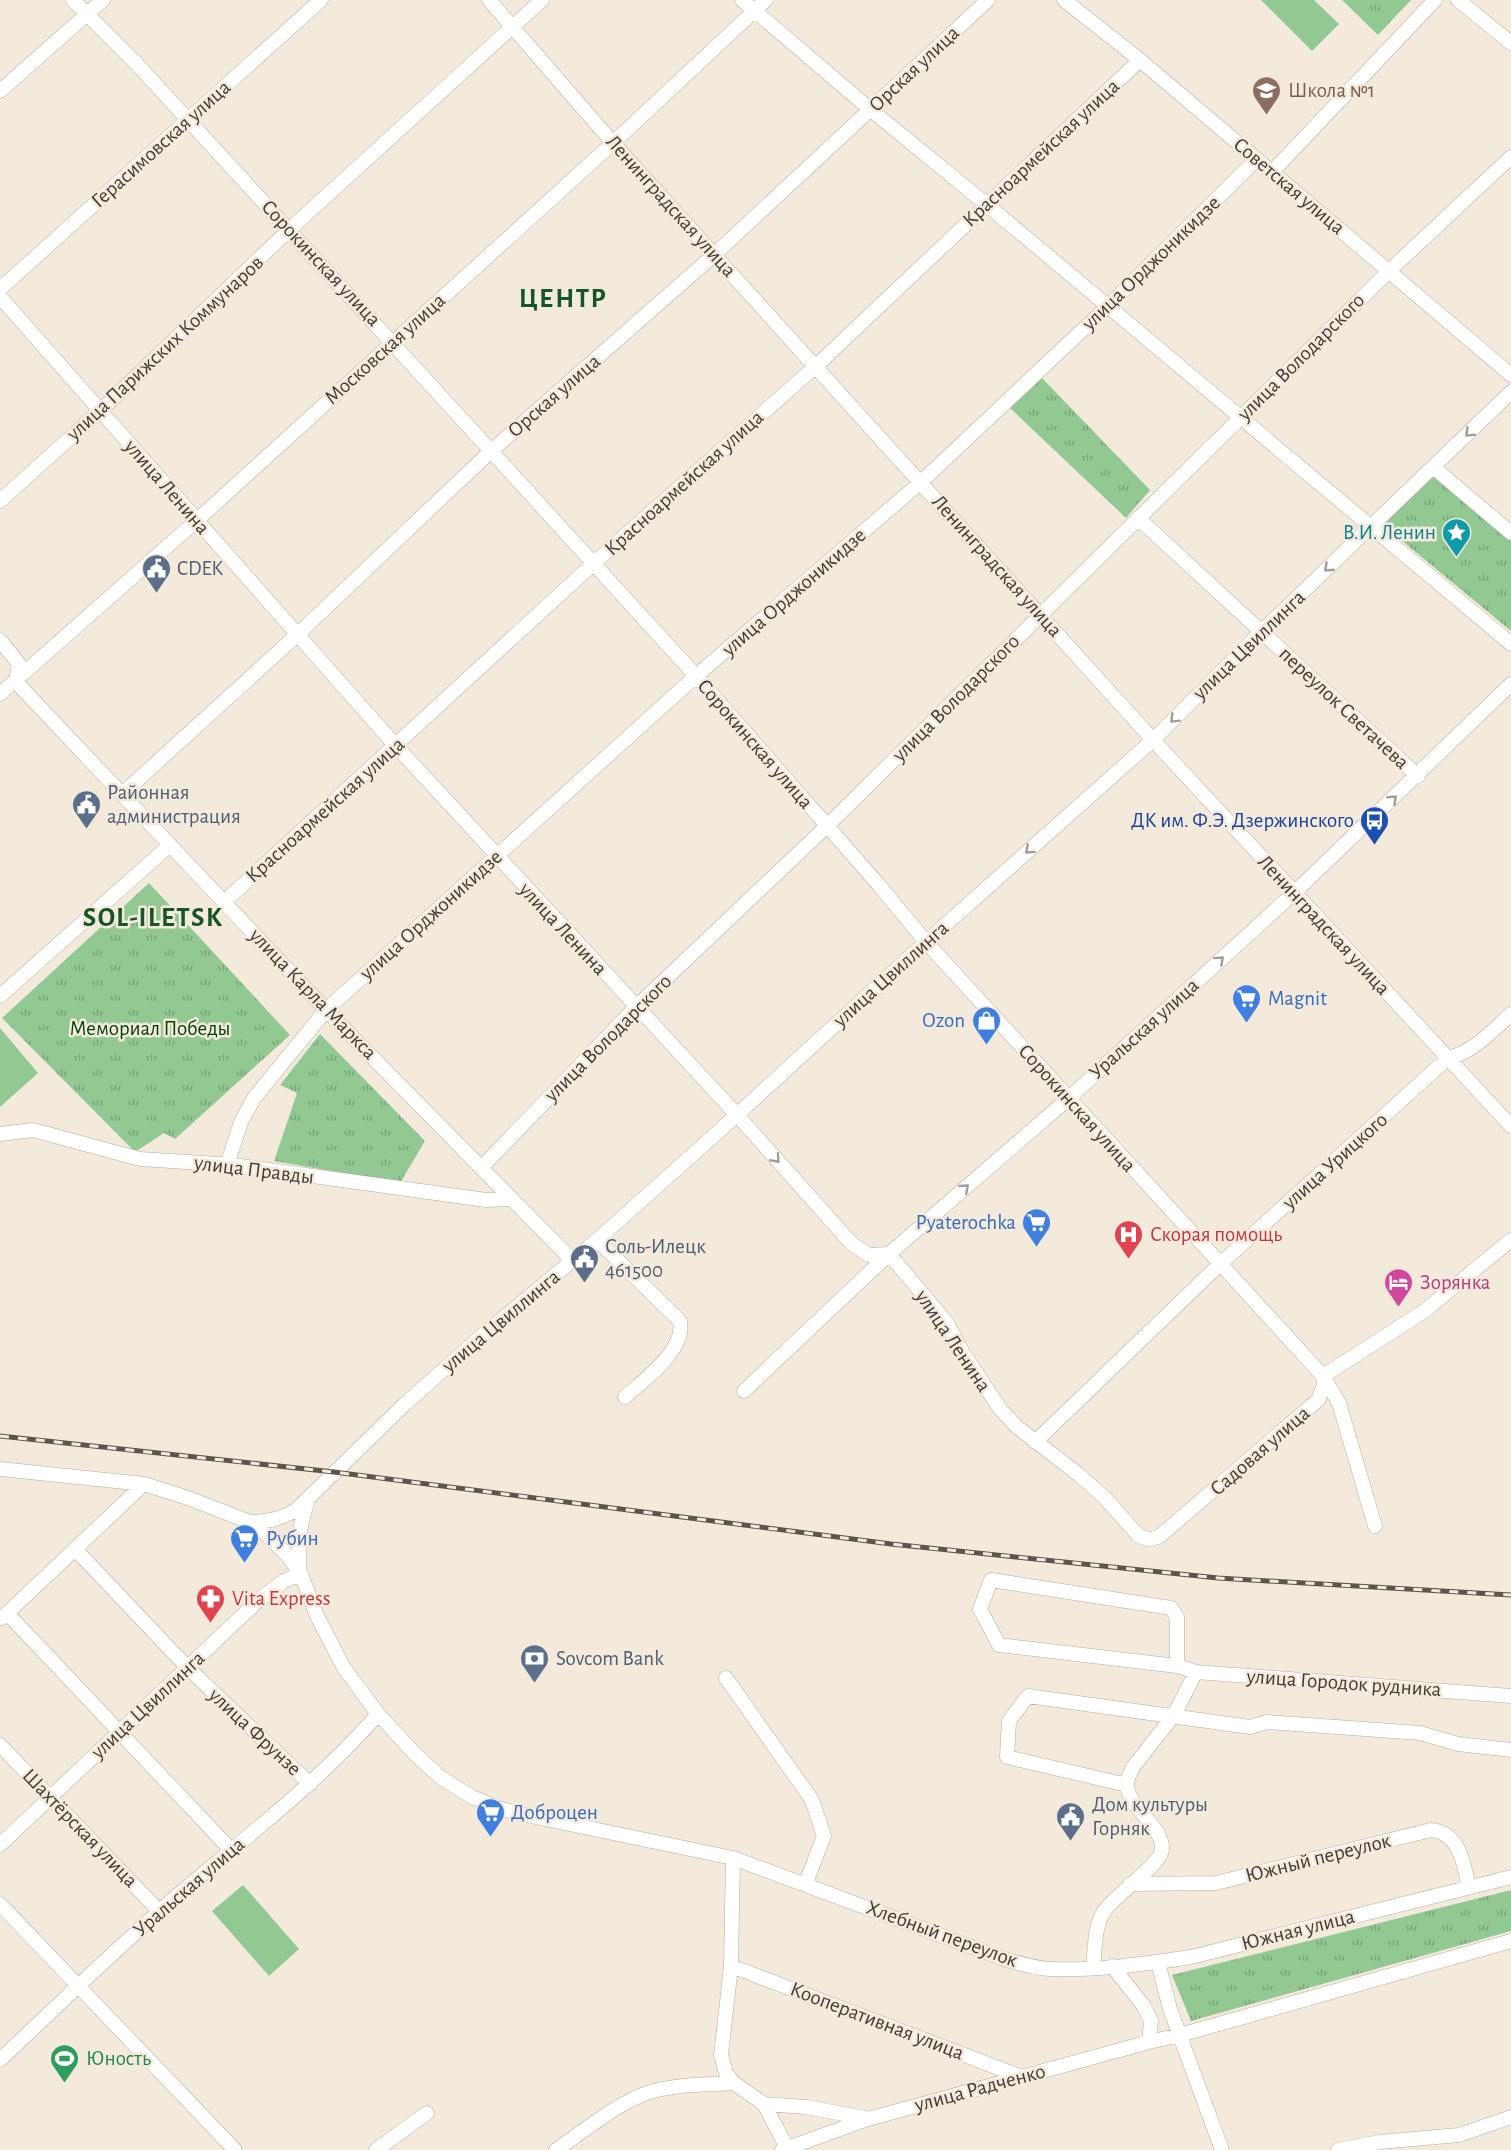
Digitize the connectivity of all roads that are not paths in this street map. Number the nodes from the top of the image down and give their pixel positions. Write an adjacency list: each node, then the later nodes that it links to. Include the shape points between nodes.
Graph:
1 (73, 0): 13 (street, Сорокинская улица)
2 (103, 0): 13 (street)
3 (321, 0): 19 (street, Герасимовская улица)
4 (489, 0): 14 (street, Ленинградская улица)
5 (542, 0): 14 (street, улица Парижских Коммунаров)
6 (742, 0): 12 (street)
7 (766, 0): 12 (street, Московская улица)
8 (988, 0): 18 (street, Орская улица)
9 (1064, 0): 16 (street, Советская улица)
10 (1435, 0): 23 (street)
11 (1458, 0): 15 (street)
12 (754, 10): 18 (street); 20 (street, Московская улица)
13 (87, 15): 17 (street); 19 (street, Сорокинская улица)
14 (513, 27): 20 (street, Ленинградская улица); 25 (street, улица Парижских Коммунаров)
15 (1511, 43)
16 (1140, 60): 22 (street, Советская улица); 24 (street, Красноармейская улица)
17 (0, 91)
18 (871, 110): 24 (street); 26 (street, Орская улица)
19 (188, 120): 25 (street, Сорокинская улица); 28 (street, Герасимовская улица)
20 (613, 143): 26 (street, Ленинградская улица); 31 (street, Московская улица)
21 (1511, 157): 27 (street, улица Володарского)
22 (1257, 159): 23 (street, Советская улица); 30 (street, улица Орджоникидзе)
23 (1272, 172): 27 (street, Советская улица)
24 (986, 204): 30 (street); 32 (street, Красноармейская улица)
25 (290, 229): 31 (street, Сорокинская улица); 35 (street, улица Парижских Коммунаров)
26 (715, 254): 32 (street, Ленинградская улица); 37 (street, Орская улица)
27 (1389, 271): 33 (street, Советская улица); 36 (street, улица Володарского)
28 (0, 289)
29 (0, 297): 35 (street, улица Ленина)
30 (1107, 307): 36 (street); 39 (street, улица Орджоникидзе)
31 (393, 342): 37 (street, Сорокинская улица); 42 (street, Московская улица)
32 (816, 366): 39 (street, Ленинградская улица); 45 (street, Красноармейская улица)
33 (1511, 375)
34 (1511, 392): 38 (street, улица Цвиллинга, one-way to 38)
35 (100, 411): 40 (street, улица Парижских Коммунаров); 42 (street, улица Ленина)
36 (1240, 417): 41 (street, улица Володарского); 43 (street)
37 (491, 451): 45 (street, Сорокинская улица); 48 (street, Орская улица)
38 (1433, 467): 43 (street, улица Цвиллинга); 44 (street)
39 (921, 482): 46 (street, Ленинградская улица); 51 (street, улица Орджоникидзе)
40 (0, 501)
41 (1138, 518): 46 (street, улица Володарского); 47 (street, переулок Светачева)
42 (196, 521): 48 (street, улица Ленина); 52 (street, Московская улица)
43 (1372, 527): 47 (street, улица Цвиллинга, one-way to 47); 50 (street)
44 (1511, 533)
45 (593, 564): 51 (street, Сорокинская улица); 56 (street, Красноармейская улица)
46 (1041, 614): 55 (street, Ленинградская улица); 59 (street, улица Володарского)
47 (1262, 632): 55 (street, улица Цвиллинга, one-way to 55); 57 (street, переулок Светачева)
48 (298, 634): 56 (street, улица Ленина); 58 (street, Орская улица)
49 (0, 640): 52 (street, via 19,664)
50 (1511, 644)
51 (696, 676): 59 (street, Сорокинская улица); 61 (street, улица Орджоникидзе)
52 (16, 682): 54 (street, Московская улица); 58 (street, улица Карла Маркса)
53 (1511, 684): 57 (street, Уральская улица)
54 (0, 694)
55 (1153, 740): 62 (street, Ленинградская улица); 64 (street, улица Цвиллинга, one-way to 64)
56 (395, 745): 61 (street, улица Ленина); 63 (street, Красноармейская улица)
57 (1418, 776): 62 (street, Уральская улица, one-way to 57)
58 (122, 794): 60 (street, улица Карла Маркса)
59 (827, 826): 64 (street, Сорокинская улица); 66 (street, улица Володарского)
60 (170, 845): 63 (street, улица Карла Маркса); 65 (street)
61 (496, 857): 66 (street, улица Ленина); 67 (street, улица Орджоникидзе)
62 (1295, 892): 69 (street, Ленинградская улица); 70 (street, Уральская улица, one-way to 62)
63 (224, 902): 67 (street, улица Карла Маркса)
64 (926, 942): 70 (street, Сорокинская улица); 71 (street, улица Цвиллинга)
65 (0, 996)
66 (636, 1007): 71 (street, улица Ленина); 75 (street, улица Володарского)
67 (326, 1010): 74 (street, улица Орджоникидзе, via 254,1098 241,1122); 75 (street, улица Карла Маркса)
68 (1511, 1014): 69 (street, улица Урицкого, via 1474,1047)
69 (1448, 1058): 72 (street, Ленинградская улица); 81 (street, улица Урицкого)
70 (1069, 1098): 79 (street, Уральская улица, one-way to 70); 81 (street, Сорокинская улица)
71 (737, 1115): 77 (street, улица Цвиллинга); 79 (street, улица Ленина, one-way to 79, via 852,1244 869,1255)
72 (1511, 1126)
73 (0, 1134): 74 (street, улица Правды, via 33,1130 140,1159)
74 (227, 1165): 76 (street, улица Правды, via 486,1200)
75 (481, 1168): 76 (street, улица Карла Маркса)
76 (511, 1198): 80 (street, улица Карла Маркса)
77 (597, 1240): 80 (street, улица Цвиллинга); 84 (street, via 680,1321 682,1330 664,1361)
78 (1511, 1240): 82 (street, via 1423,1312)
79 (890, 1254): 83 (street, Уральская улица); 85 (street, улица Ленина, via 947,1323 1001,1410)
80 (572, 1260): 88 (street, улица Цвиллинга, via 405,1404)
81 (1219, 1265): 82 (street, Сорокинская улица); 85 (street, улица Урицкого)
82 (1323, 1376): 90 (street, Сорокинская улица, via 1340,1403); 91 (street, Садовая улица, via 1323,1391 1310,1408 1160,1536 1145,1539)
83 (744, 1391)
84 (626, 1397)
85 (1035, 1442): 91 (street, улица Ленина, via 1104,1497)
86 (0, 1468): 87 (street)
87 (144, 1484): 89 (street); 92 (street)
88 (309, 1498): 89 (street, улица Цвиллинга, via 282,1518); 93 (street, via 297,1545)
89 (250, 1522): 93 (street, Хлебный переулок, via 287,1555)
90 (1375, 1526)
91 (1138, 1534)
92 (75, 1549): 94 (street); 96 (street, улица Фрунзе)
93 (301, 1574): 96 (street, улица Цвиллинга, via 261,1598); 100 (street, Хлебный переулок, via 329,1642)
94 (3, 1616): 102 (street)
95 (1177, 1666): 95 (street, улица Городок рудника, via 999,1645 980,1609 991,1580 1172,1608 1177,1617); 97 (street, улица Городок рудника)
96 (188, 1668): 102 (street, улица Цвиллинга); 105 (street, улица Фрунзе)
97 (1196, 1672): 99 (street, улица Городок рудника); 101 (street)
98 (726, 1678): 112 (street, via 812,1800 824,1836)
99 (1511, 1696)
100 (378, 1714): 105 (street, Уральская улица); 110 (street, Хлебный переулок, via 440,1777 498,1809)
101 (1174, 1715): 104 (street, via 1250,1727 1267,1722 1420,1733 1458,1744); 106 (street, via 1133,1767); 106 (street, via 1028,1696 1009,1722 1007,1757)
102 (120, 1732): 107 (street, улица Цвиллинга); 109 (street)
103 (0, 1745): 107 (street, Шахтёрская улица)
104 (1511, 1750)
105 (310, 1784): 109 (street, Уральская улица)
106 (1127, 1785): 113 (street, via 1162,1844 1156,1862)
107 (49, 1797): 108 (street, улица Цвиллинга); 116 (street, Шахтёрская улица)
108 (0, 1845)
109 (231, 1850): 116 (street, Уральская улица)
110 (733, 1858): 112 (street, Хлебный переулок); 119 (street)
111 (1511, 1877): 114 (street, Южная улица)
112 (805, 1884): 121 (street, Хлебный переулок, via 1004,1959 1048,1969)
113 (1130, 1884): 114 (street, Южный переулок, via 1216,1883 1431,1830 1448,1836 1458,1848); 121 (street, via 1102,1914)
114 (1469, 1887): 118 (street, Южная улица)
115 (0, 1904): 122 (street)
116 (159, 1911): 122 (street, Уральская улица)
117 (1511, 1941): 125 (street)
118 (1158, 1962): 120 (street, Хлебный переулок); 123 (street)
119 (731, 1966): 128 (street, Кооперативная улица); 129 (street, via 721,2055 726,2073)
120 (1112, 1966): 121 (street, Хлебный переулок); 124 (street)
121 (1093, 1968)
122 (78, 1986): 127 (street, Уральская улица); 135 (street)
123 (1170, 2009): 124 (street); 125 (street)
124 (1148, 2015): 126 (street)
125 (1180, 2035): 126 (street, улица Радченко); 138 (street)
126 (1149, 2042): 128 (street, улица Радченко)
127 (0, 2060)
128 (1022, 2077): 133 (street, улица Радченко)
129 (734, 2083): 130 (street); 137 (street, via 646,2093)
130 (764, 2104): 133 (street, via 806,2107); 134 (street)
131 (427, 2113): 136 (street)
132 (1511, 2117): 139 (street, via 1459,2135)
133 (868, 2119): 134 (street, улица Радченко)
134 (786, 2149)
135 (235, 2150)
136 (376, 2150)
137 (556, 2150)
138 (1222, 2150)
139 (1338, 2150)

